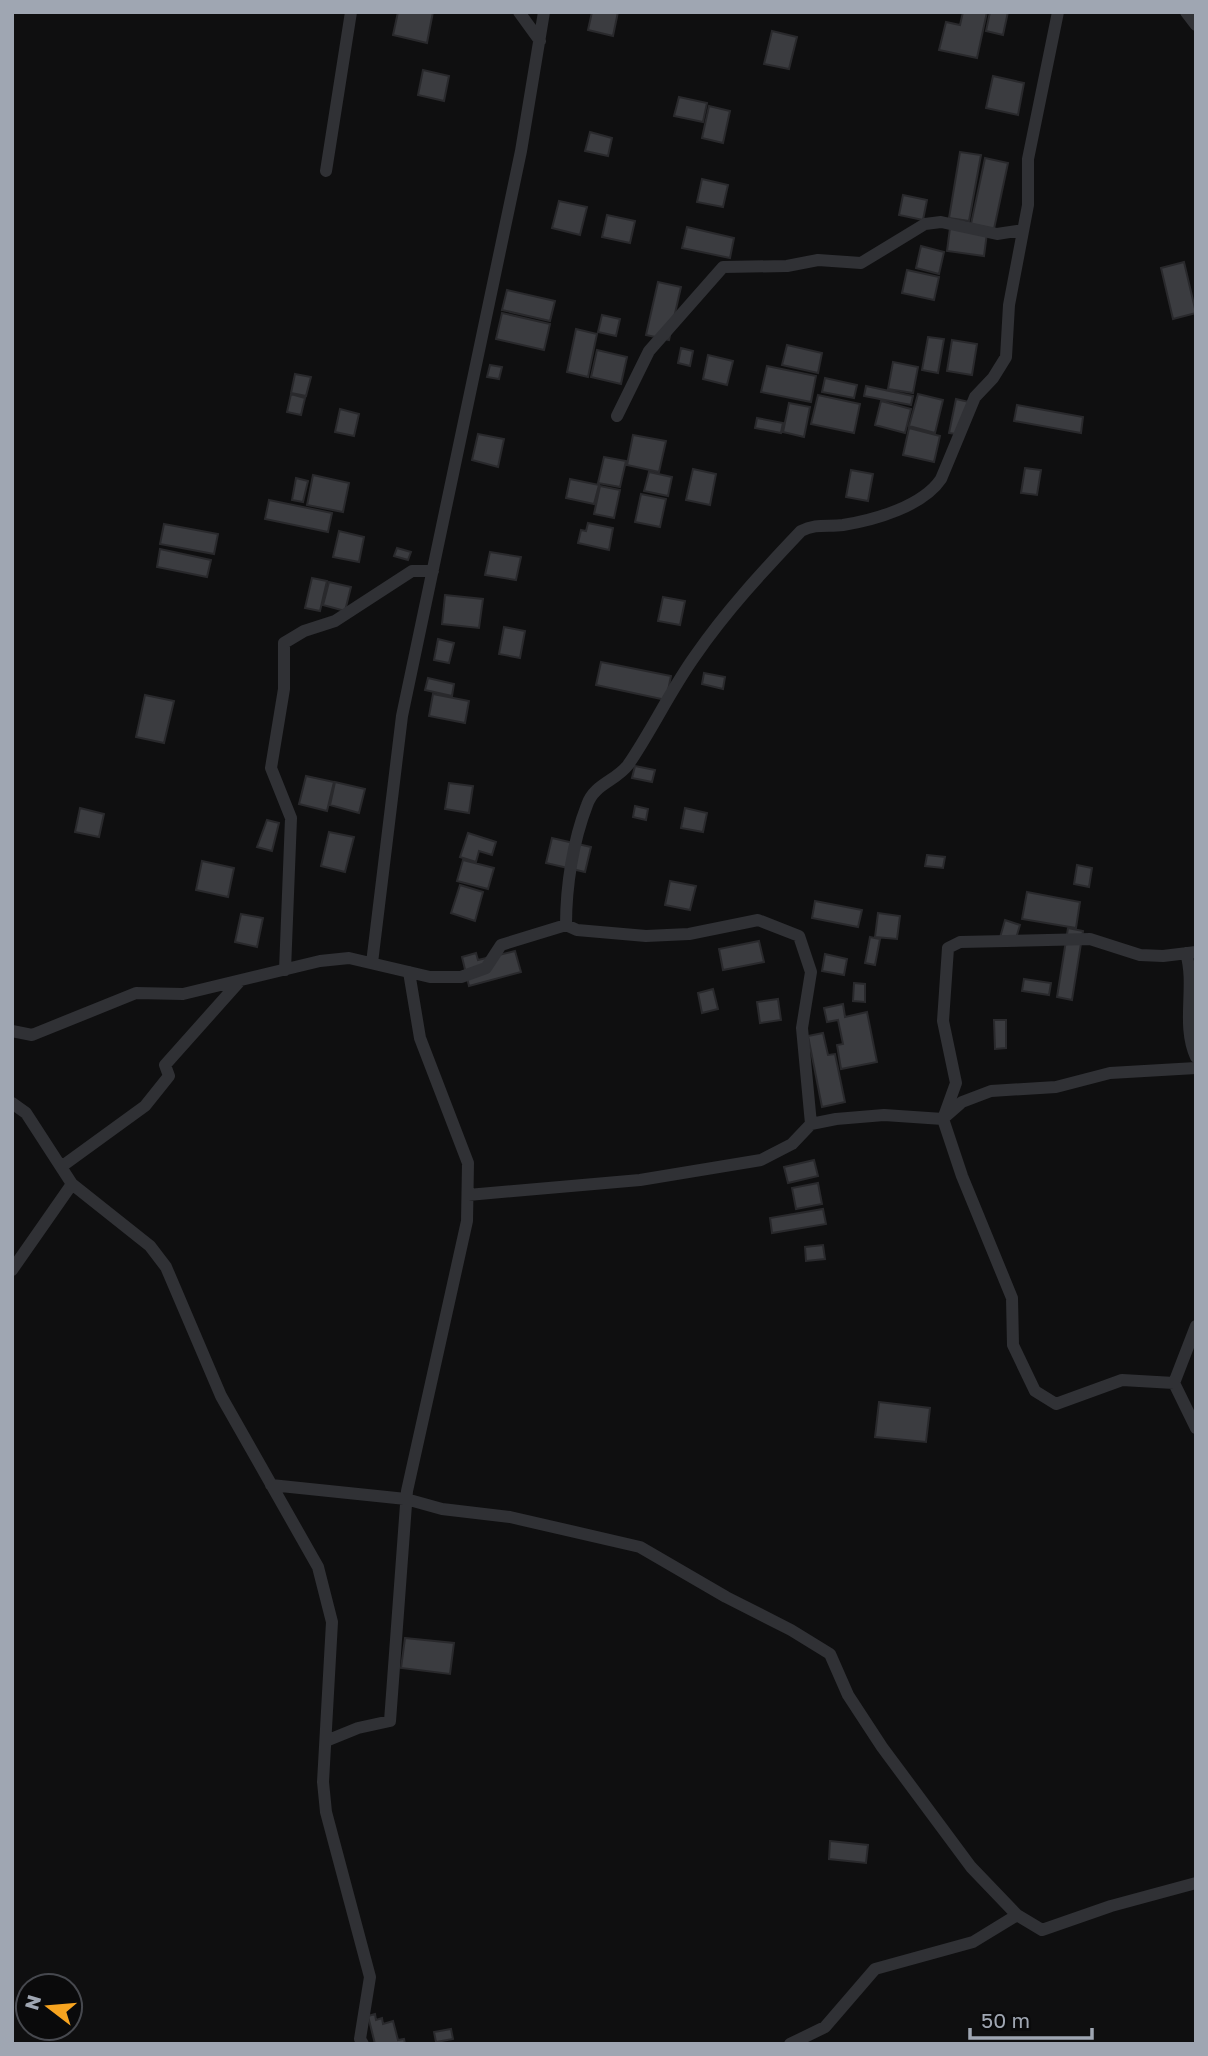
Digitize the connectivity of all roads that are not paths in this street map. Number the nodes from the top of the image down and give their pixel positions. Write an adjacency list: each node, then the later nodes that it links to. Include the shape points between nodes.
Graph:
1 (351, 12): 8 (street)
2 (519, 12): 7 (street)
3 (544, 12): 7 (street)
4 (1058, 12): 9 (street, via 1028,159)
5 (1186, 12): 6 (street)
6 (1196, 26)
7 (540, 41): 11 (street)
8 (326, 171)
9 (1023, 230): 10 (street, via 997,234 933,223 861,263 818,260 787,266 723,267 649,351); 12 (street, via 1009,305 1006,357 975,397 941,479 927,495 890,511 841,526 812,525 801,531 729,610 625,769 598,787 587,802 566,902)
10 (617, 416)
11 (433, 571): 14 (street, via 402,716); 15 (street, via 412,571 335,621 284,643 284,689 271,768 291,818)
12 (566, 925): 16 (street, via 501,945 485,968 461,977); 23 (street, via 646,936 689,934 758,920 799,936 811,972 802,1028)
13 (1191, 953): 19 (street, via 1188,1015); 22 (street, via 1140,955 1090,939 960,942 948,948 943,1021 956,1083)
14 (372, 963): 15 (street, via 349,958); 16 (street)
15 (285, 970): 17 (street)
16 (409, 972): 26 (street, via 419,1038 468,1163)
17 (239, 982): 18 (street, via 183,994 136,993 32,1035); 24 (street, via 165,1065 169,1076 145,1106)
18 (12, 1031)
19 (1196, 1057)
20 (1196, 1068): 22 (street, via 1110,1073 1056,1087 991,1091 962,1102)
21 (12, 1103): 24 (street, via 26,1113)
22 (943, 1119): 23 (street, via 884,1115); 29 (street, via 1012,1298 1013,1345 1035,1391 1056,1404 1122,1380)
23 (811, 1124): 26 (street, via 792,1144 761,1160 640,1180)
24 (61, 1167): 25 (street)
25 (72, 1184): 27 (street); 31 (street, via 150,1246 166,1267 221,1396)
26 (468, 1195): 32 (street, via 467,1221)
27 (12, 1270)
28 (1196, 1326): 29 (street)
29 (1174, 1383): 30 (street)
30 (1196, 1428)
31 (271, 1485): 32 (street); 33 (street, via 318,1567 332,1622)
32 (406, 1499): 33 (street, via 390,1721); 35 (street, via 640,1547 831,1654 848,1695 882,1747 971,1867)
33 (326, 1741): 36 (street, via 326,1812 370,1977 360,2039)
34 (1196, 1883): 35 (street, via 1042,1930)
35 (1017, 1915): 37 (street, via 973,1942 875,1969 825,2027)
36 (363, 2044)
37 (790, 2044)

